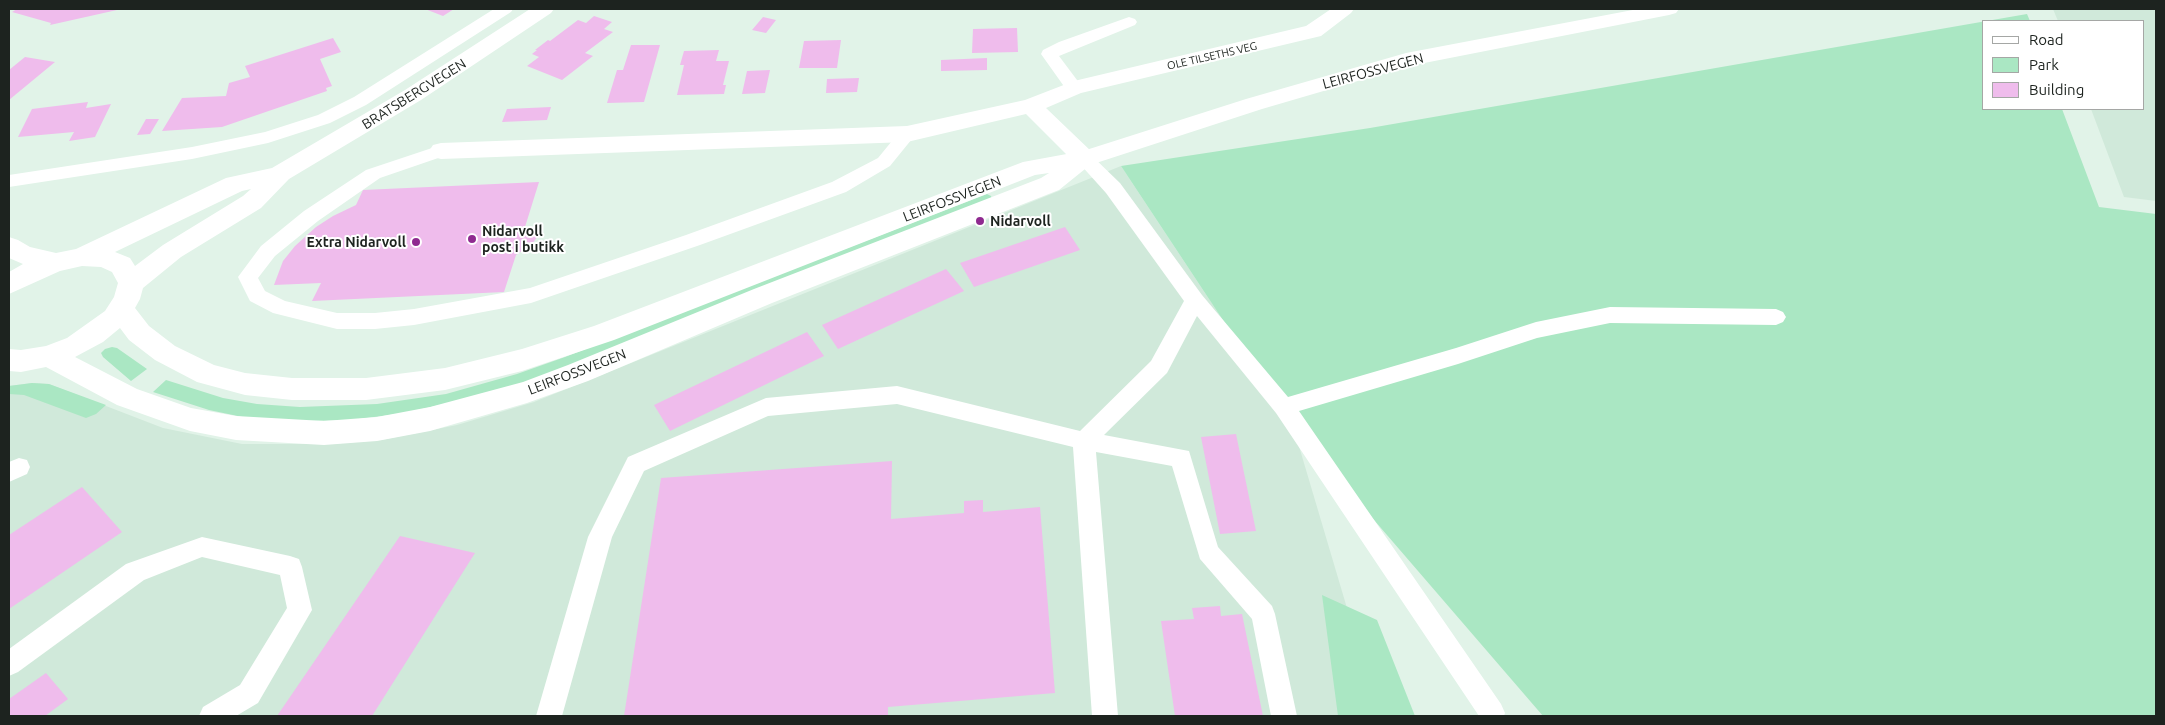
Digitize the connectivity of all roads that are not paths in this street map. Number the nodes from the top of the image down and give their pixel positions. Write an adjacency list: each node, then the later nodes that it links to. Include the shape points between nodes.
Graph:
1 (505, 9): 12 (lane, via 360,101 324,119 268,137 192,153)
2 (544, 9): 11 (street, BRATSBERGVEGEN, via 413,95)
3 (1344, 9): 6 (street, OLE TILSETHS VEG, via 1313,30)
4 (1669, 9): 10 (street, LEIRFOSSVEGEN, via 1406,60 1254,104)
5 (1129, 22): 6 (lane, via 1049,54)
6 (1074, 88): 7 (street, OLE TILSETHS VEG)
7 (1031, 106): 8 (street); 10 (street)
8 (907, 134): 9 (street); 9 (lane, via 884,162 839,187 531,295 414,317 346,321 280,308 257,296 248,277 268,251 297,228 372,174)
9 (441, 151)
10 (1085, 159): 18 (lane, via 1112,188); 19 (street, LEIRFOSSVEGEN, via 1031,168 778,268 604,332 522,360 445,379 366,389 292,389 245,384 208,374 165,353 139,333); 21 (street, LEIRFOSSVEGEN, via 1050,184 578,372 491,403 430,419 377,429 324,433 236,428 190,419 127,397)
11 (281, 173): 14 (street, BRATSBERGVEGEN, via 235,184); 16 (street, BRATSBERGVEGEN, via 252,202 172,251)
12 (9, 181)
13 (9, 246): 15 (street, via 23,255)
14 (82, 257): 15 (street); 16 (street, via 104,258 121,265)
15 (56, 262): 17 (street)
16 (131, 283): 19 (street, via 127,300)
17 (9, 284)
18 (1195, 300): 23 (lane); 24 (lane, via 1159,367)
19 (121, 308): 21 (street, via 93,335)
20 (1776, 317): 23 (lane, via 1610,315 1536,330)
21 (49, 356): 22 (street)
22 (13, 362)
23 (1284, 407): 26 (lane)
24 (1084, 441): 28 (lane, via 897,395 766,408 636,464 600,537); 29 (lane); 30 (lane, via 1181,458 1208,552 1263,614)
25 (9, 664): 27 (lane, via 135,572 202,547 290,567 300,610 249,694)
26 (1492, 713)
27 (212, 716)
28 (550, 716)
29 (1105, 716)
30 (1284, 716)

